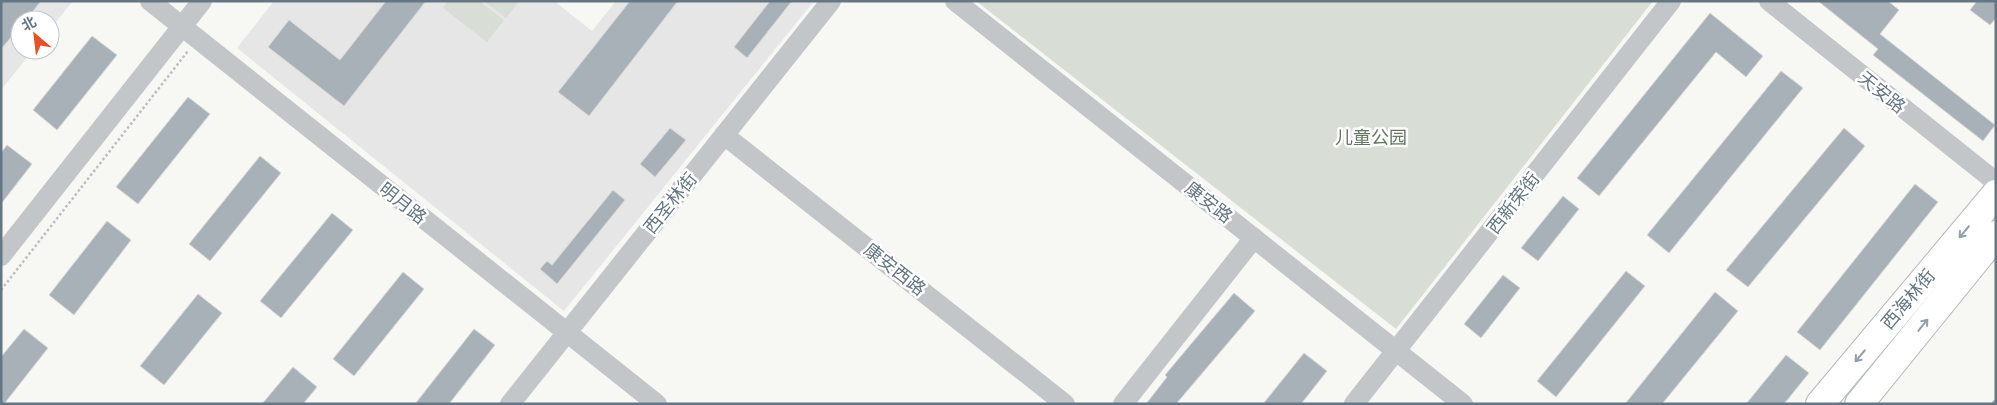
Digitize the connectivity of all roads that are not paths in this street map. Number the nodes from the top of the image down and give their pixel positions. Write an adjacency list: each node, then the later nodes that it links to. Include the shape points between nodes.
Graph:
1 (150, 1): 7 (street, 明月路)
2 (202, 1): 7 (street)
3 (831, 1): 8 (street, 西圣林街)
4 (955, 1): 12 (street, 康安路)
5 (1671, 1): 15 (street, 西新荣街)
6 (1768, 1): 9 (street, 天安路)
7 (181, 26): 13 (street); 14 (street, 明月路)
8 (724, 135): 14 (street, 西圣林街); 18 (street, 康安西路)
9 (1996, 182)
10 (1996, 194): 22 (highway, 西海林街, one-way to 22)
11 (1996, 235): 23 (highway, 西海林街, one-way to 11)
12 (1254, 238): 15 (street, 康安路); 19 (street)
13 (1, 256)
14 (567, 332): 16 (street, 西圣林街); 17 (street, 明月路)
15 (1396, 351): 20 (street, 西新荣街); 21 (street, 康安路)
16 (510, 404)
17 (657, 404)
18 (1065, 404)
19 (1123, 404)
20 (1354, 404)
21 (1463, 404)
22 (1820, 404)
23 (1859, 404)

